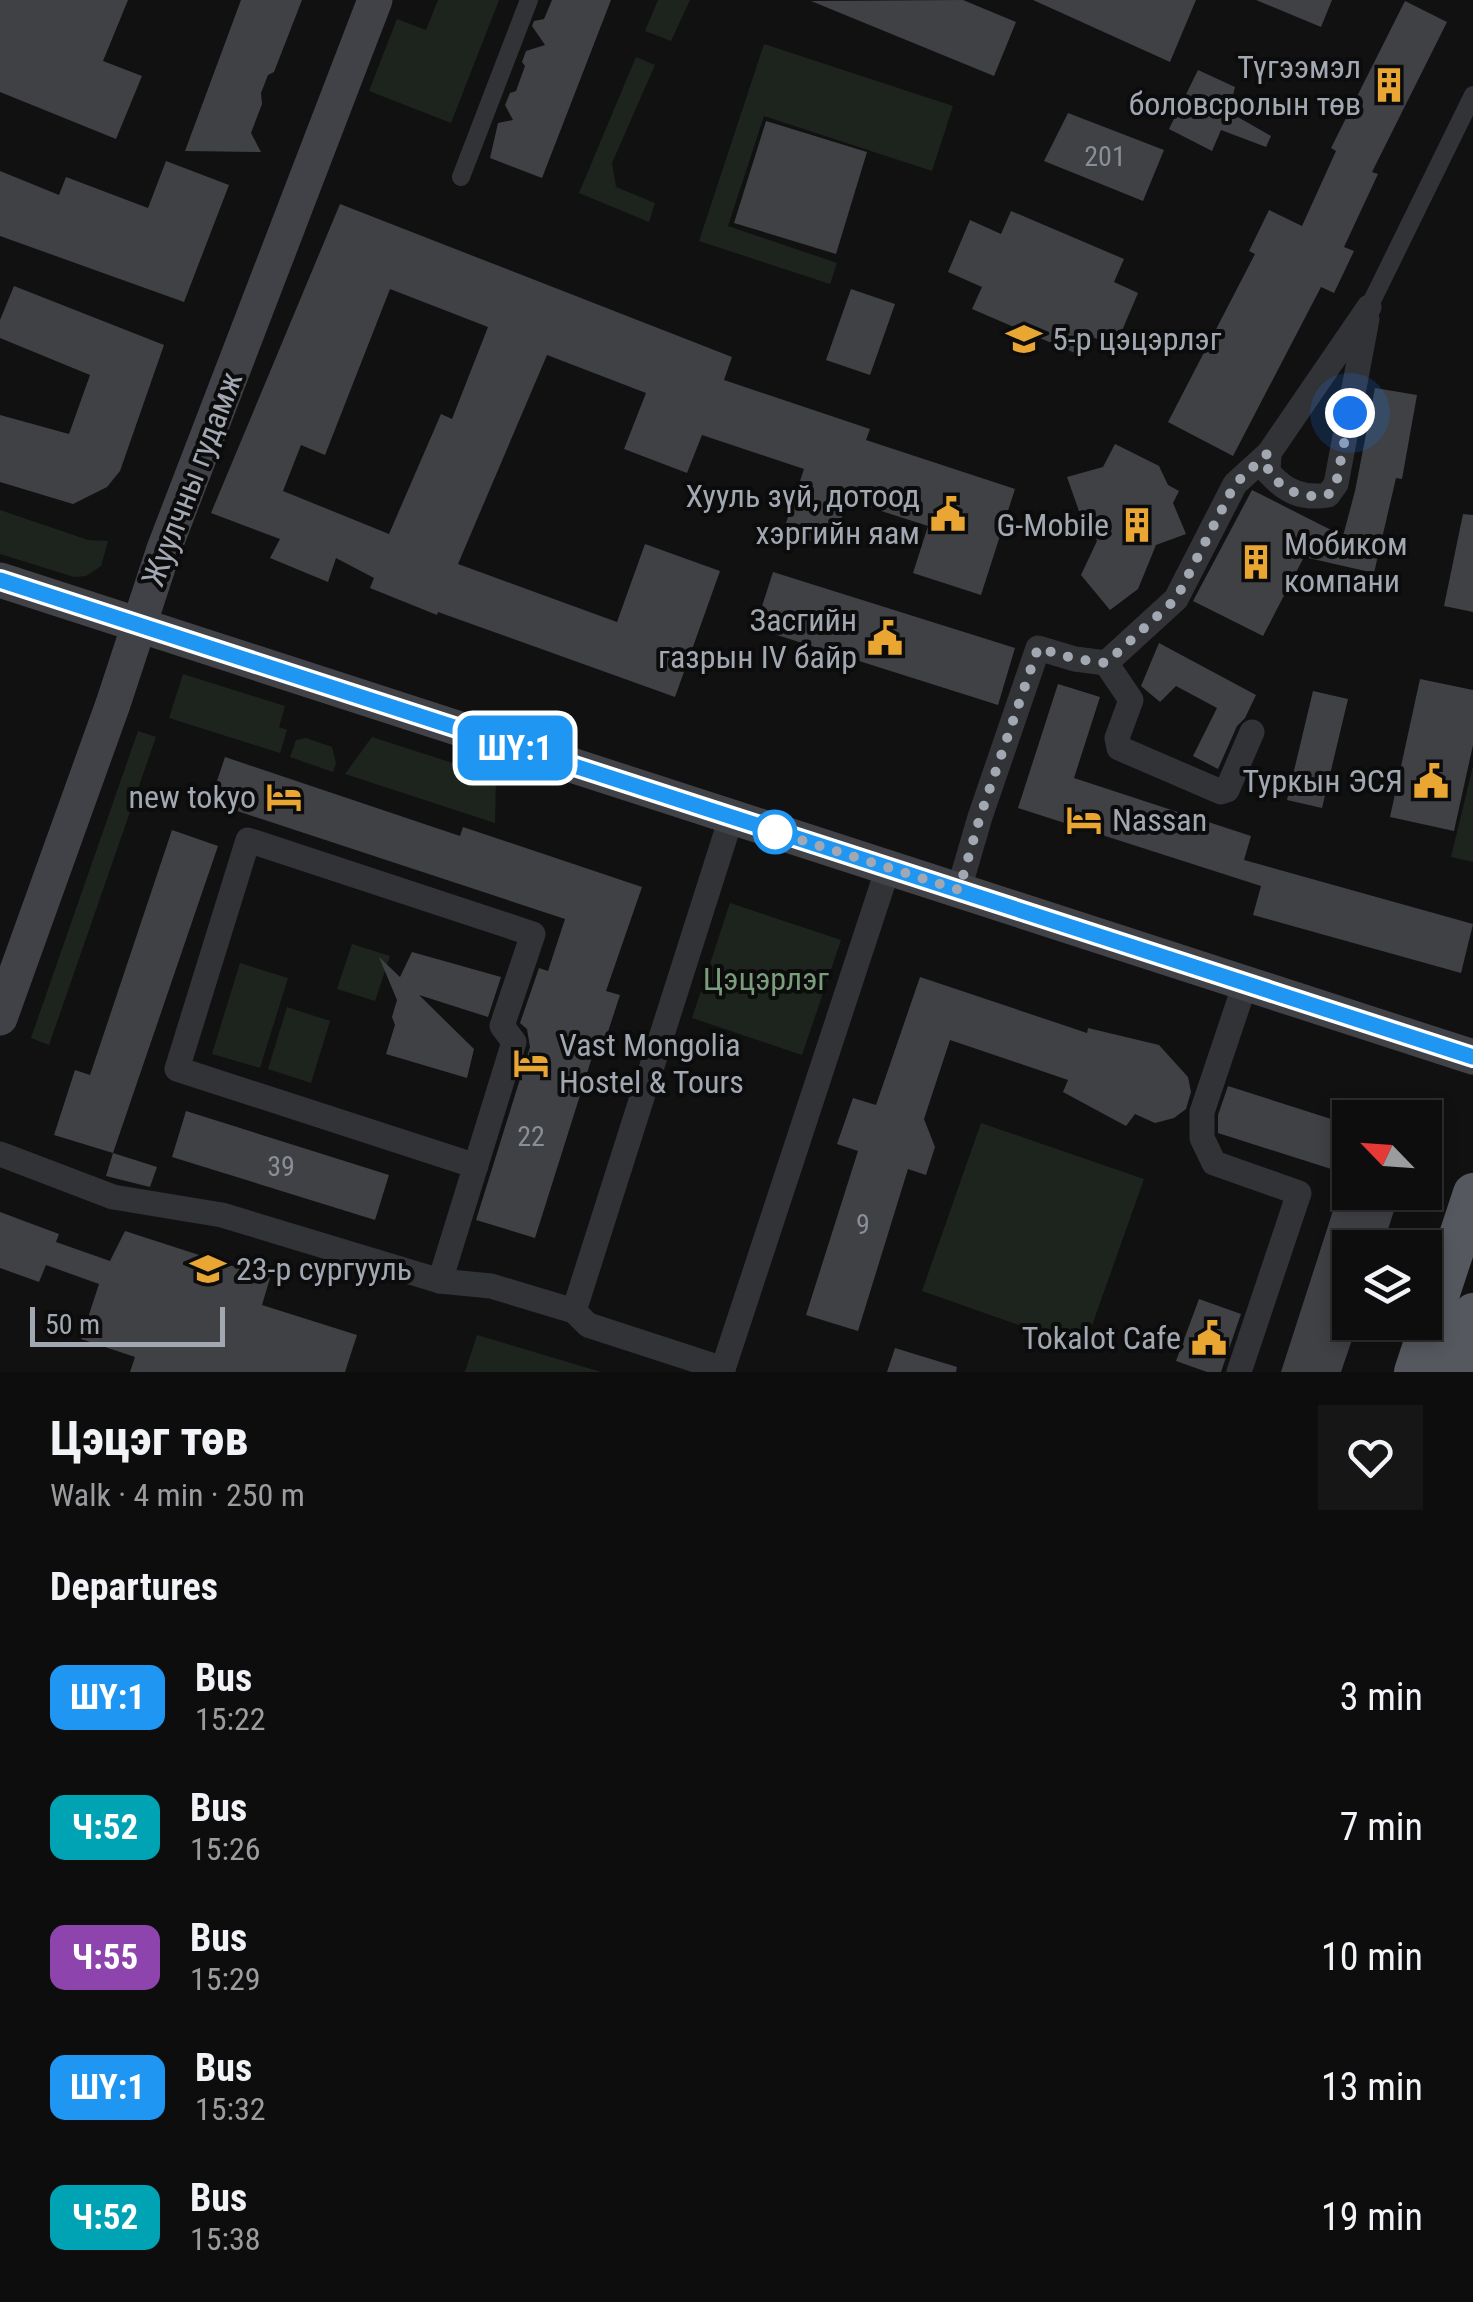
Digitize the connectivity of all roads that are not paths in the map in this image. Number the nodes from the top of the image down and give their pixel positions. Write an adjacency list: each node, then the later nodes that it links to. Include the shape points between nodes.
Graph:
1 (375, 0): 8 (main road, Жуулчны гудамж)
2 (529, 0): 4 (street)
3 (1473, 94): 5 (street)
4 (461, 178)
5 (1369, 307): 6 (street); 6 (street, via 1336,484 1328,495 1306,498 1268,472)
6 (1268, 453): 9 (street, via 1235,484 1176,599)
7 (0, 580): 8 (main road)
8 (138, 625): 11 (main road); 15 (main road, Жуулчны гудамж)
9 (1106, 663): 10 (street, via 1130,700 1119,748 1221,792); 13 (street, via 1038,648)
10 (1252, 732)
11 (731, 818): 12 (main road); 21 (street)
12 (888, 868): 13 (main road); 23 (street)
13 (959, 890): 14 (main road)
14 (1245, 984): 16 (main road); 24 (street, via 1202,1112 1202,1138 1214,1163 1298,1193)
15 (0, 1018)
16 (1473, 1057)
17 (0, 1154): 20 (street, via 114,1197 222,1214)
18 (476, 1166): 18 (street, via 514,1042 502,1026 533,934 248,840 177,1070); 20 (street)
19 (1473, 1193): 25 (highway)
20 (440, 1281): 21 (street, via 491,1286)
21 (574, 1311): 23 (street, via 588,1325)
22 (1473, 1313): 26 (highway)
23 (723, 1371)
24 (1238, 1372)
25 (1414, 1372)
26 (1454, 1372)

